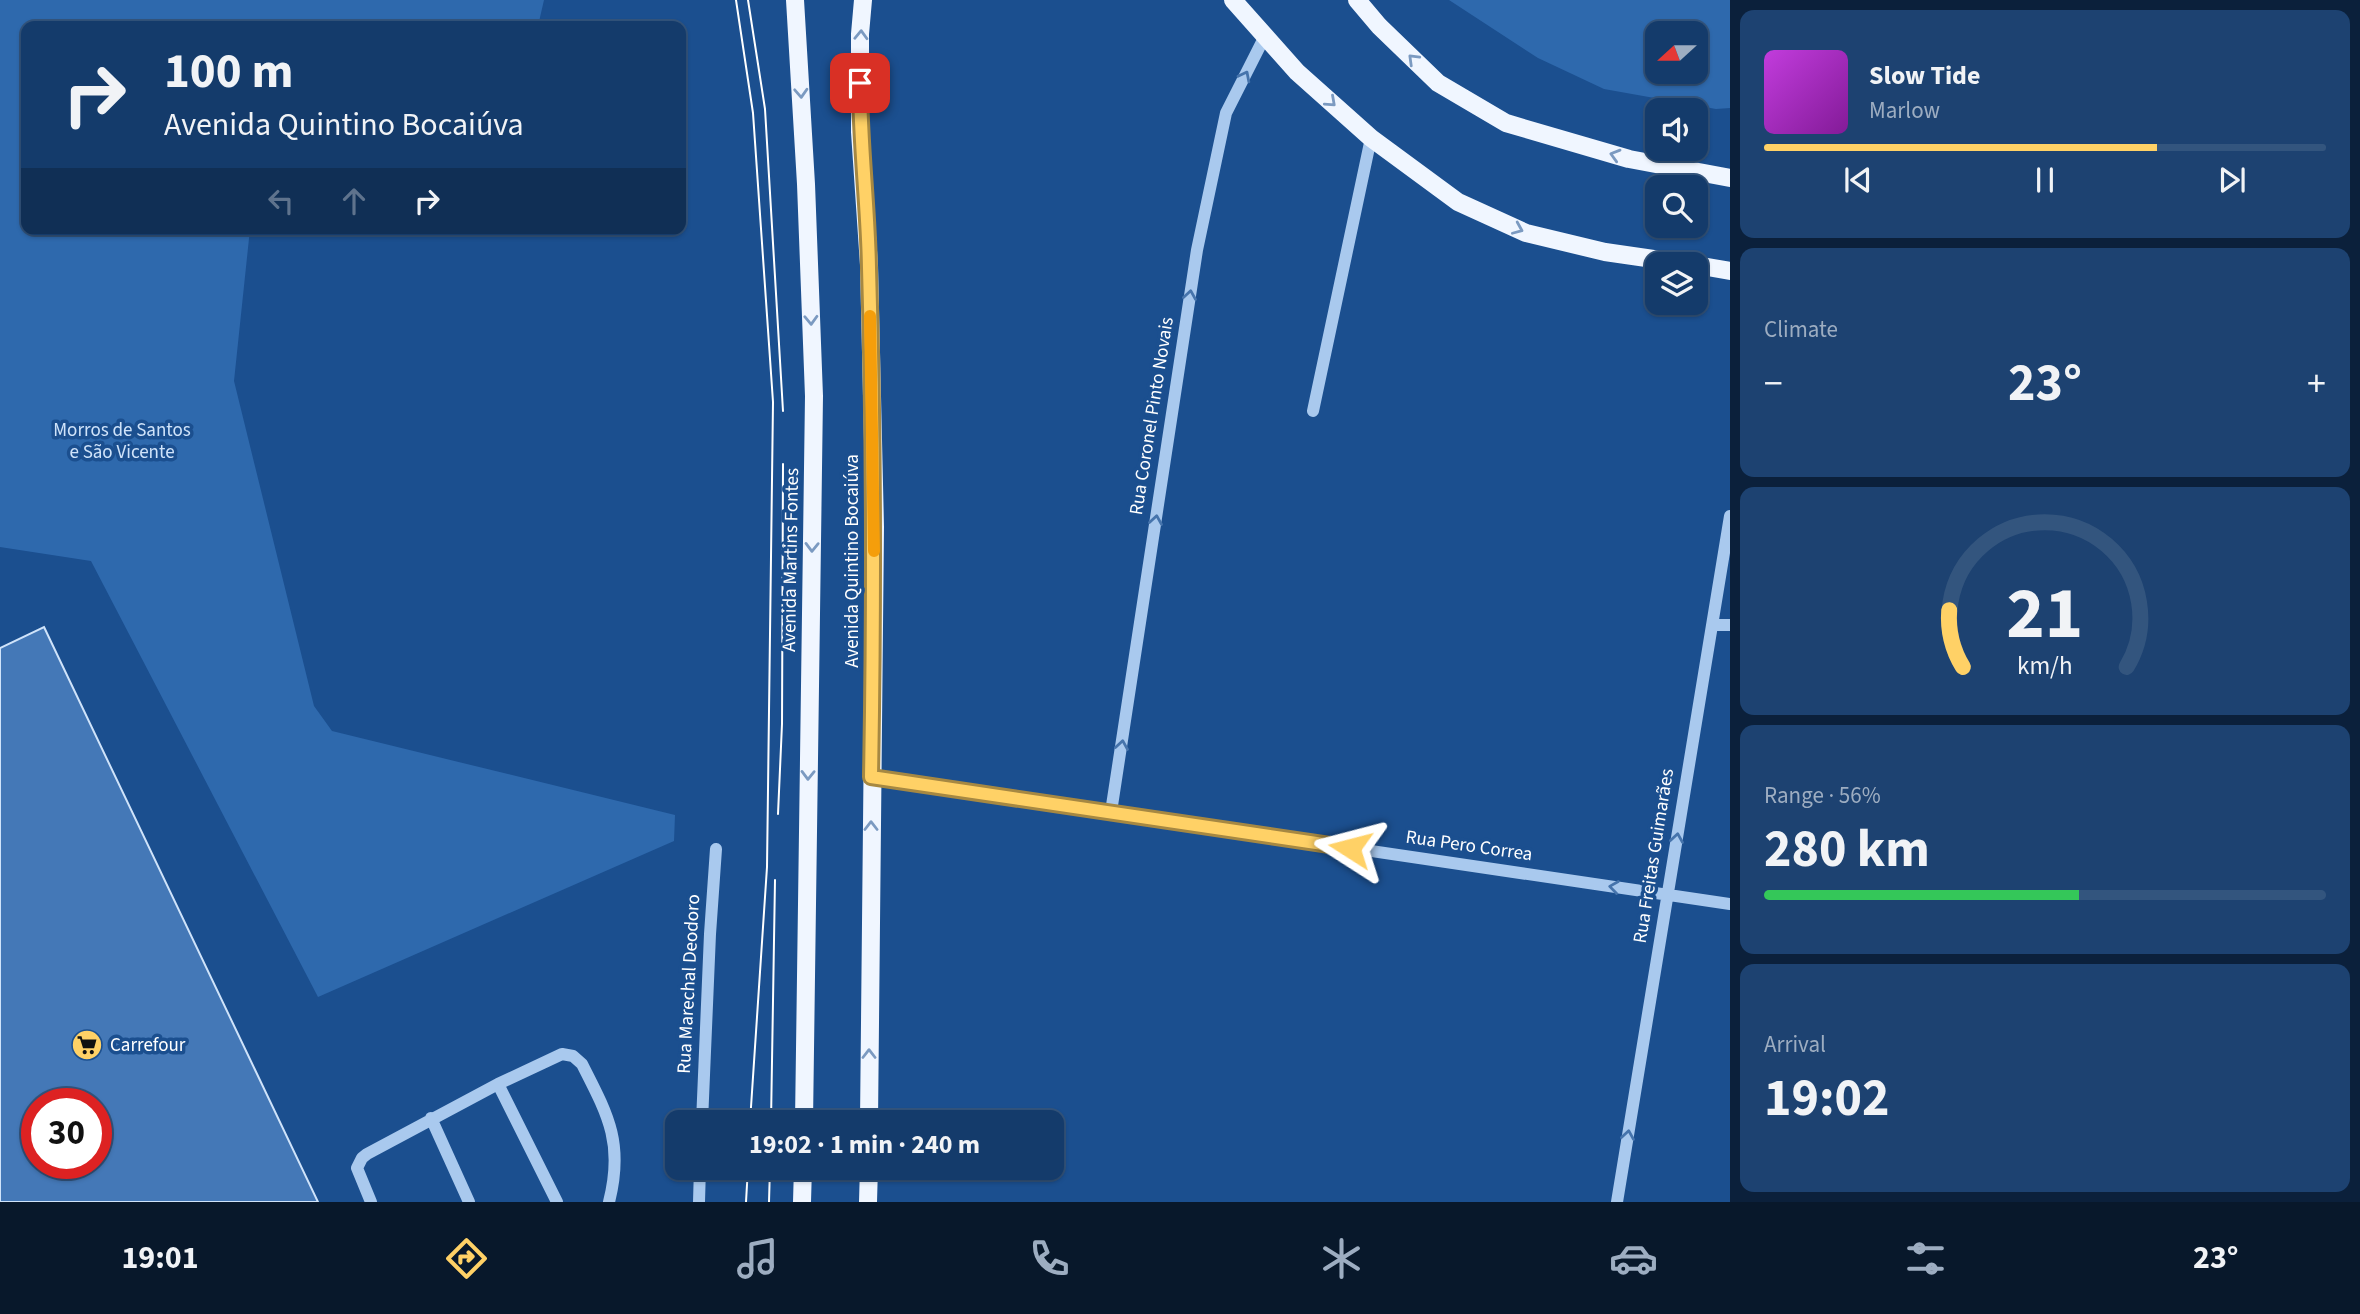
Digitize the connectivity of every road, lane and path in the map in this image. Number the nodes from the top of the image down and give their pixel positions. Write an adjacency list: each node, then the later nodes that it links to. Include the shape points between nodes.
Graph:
1 (795, 0): 22 (main road, Avenida Martins Fontes, one-way to 22, via 814,396)
2 (863, 0): 15 (main road, Avenida Quintino Bocaiúva, one-way to 2, via 875,527 869,265 860,132)
3 (1233, 0): 5 (main road)
4 (1357, 0): 7 (main road, one-way to 4, via 1629,159 1506,123 1438,83)
5 (1265, 36): 6 (main road, one-way to 6, via 1297,72); 16 (street, Rua Coronel Pinto Novais, one-way to 5, via 1197,250 1226,113)
6 (1371, 138): 8 (main road, one-way to 8, via 1458,202 1526,233); 11 (street)
7 (1730, 178)
8 (1645, 258)
9 (1708, 267): 10 (main road)
10 (1730, 271)
11 (1313, 411)
12 (1730, 516): 13 (street, Rua Freitas Guimarães)
13 (1712, 625): 14 (street); 18 (street, Rua Freitas Guimarães, one-way to 13)
14 (1730, 625)
15 (871, 777): 16 (street, Rua Pero Correa); 23 (main road, Avenida Quintino Bocaiúva, one-way to 15)
16 (1111, 812): 18 (street, Rua Pero Correa, one-way to 16)
17 (716, 849): 21 (street, Rua Marechal Deodoro)
18 (1667, 895): 19 (street, Rua Pero Correa); 35 (street, Rua Freitas Guimarães, one-way to 18)
19 (1730, 904)
20 (498, 1084): 24 (street); 30 (street); 31 (street, via 562,1054 582,1064 613,1129)
21 (703, 1110)
22 (804, 1110)
23 (869, 1110)
24 (431, 1118): 28 (street, via 362,1158 358,1174); 29 (street)
25 (700, 1180): 32 (street)
26 (803, 1180): 33 (main road)
27 (869, 1180): 34 (main road)
28 (371, 1202)
29 (469, 1202)
30 (556, 1202)
31 (610, 1202)
32 (699, 1202)
33 (802, 1202)
34 (868, 1202)
35 (1617, 1202)

